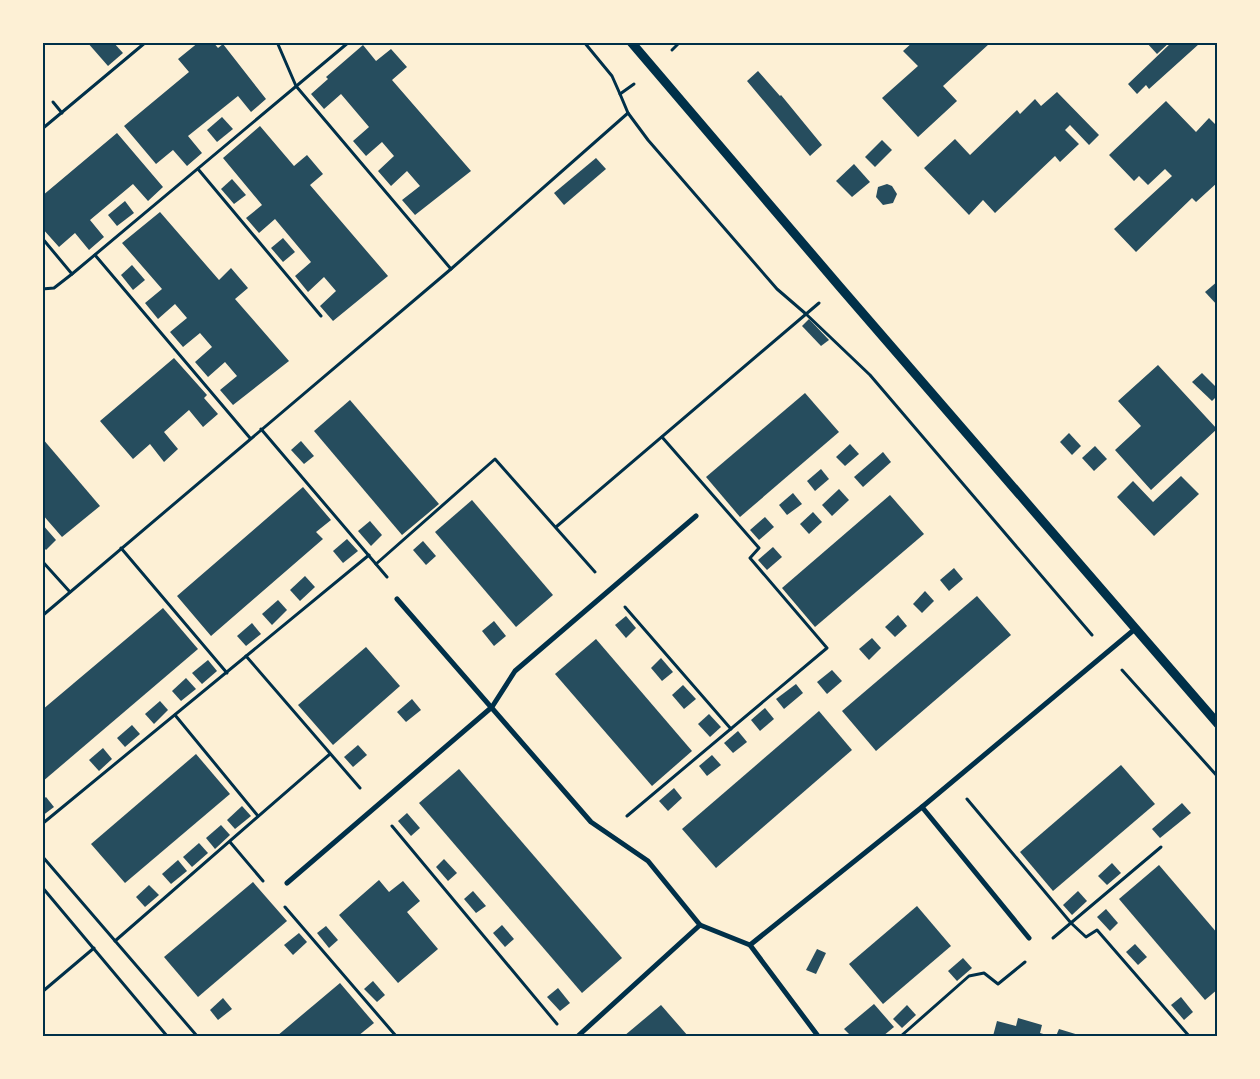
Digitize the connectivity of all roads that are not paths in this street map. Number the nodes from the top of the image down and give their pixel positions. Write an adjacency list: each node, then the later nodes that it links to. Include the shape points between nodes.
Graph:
1 (631, 42): 4 (street)
2 (696, 516): 5 (street, via 515,671)
3 (397, 599): 5 (street)
4 (1135, 629): 6 (street); 7 (street)
5 (492, 707): 8 (street); 9 (street, via 591,822 648,861)
6 (1218, 724)
7 (922, 807): 10 (street); 11 (street)
8 (286, 883)
9 (700, 925): 11 (street); 12 (street)
10 (1029, 938)
11 (750, 945): 13 (street)
12 (578, 1036)
13 (818, 1036)

